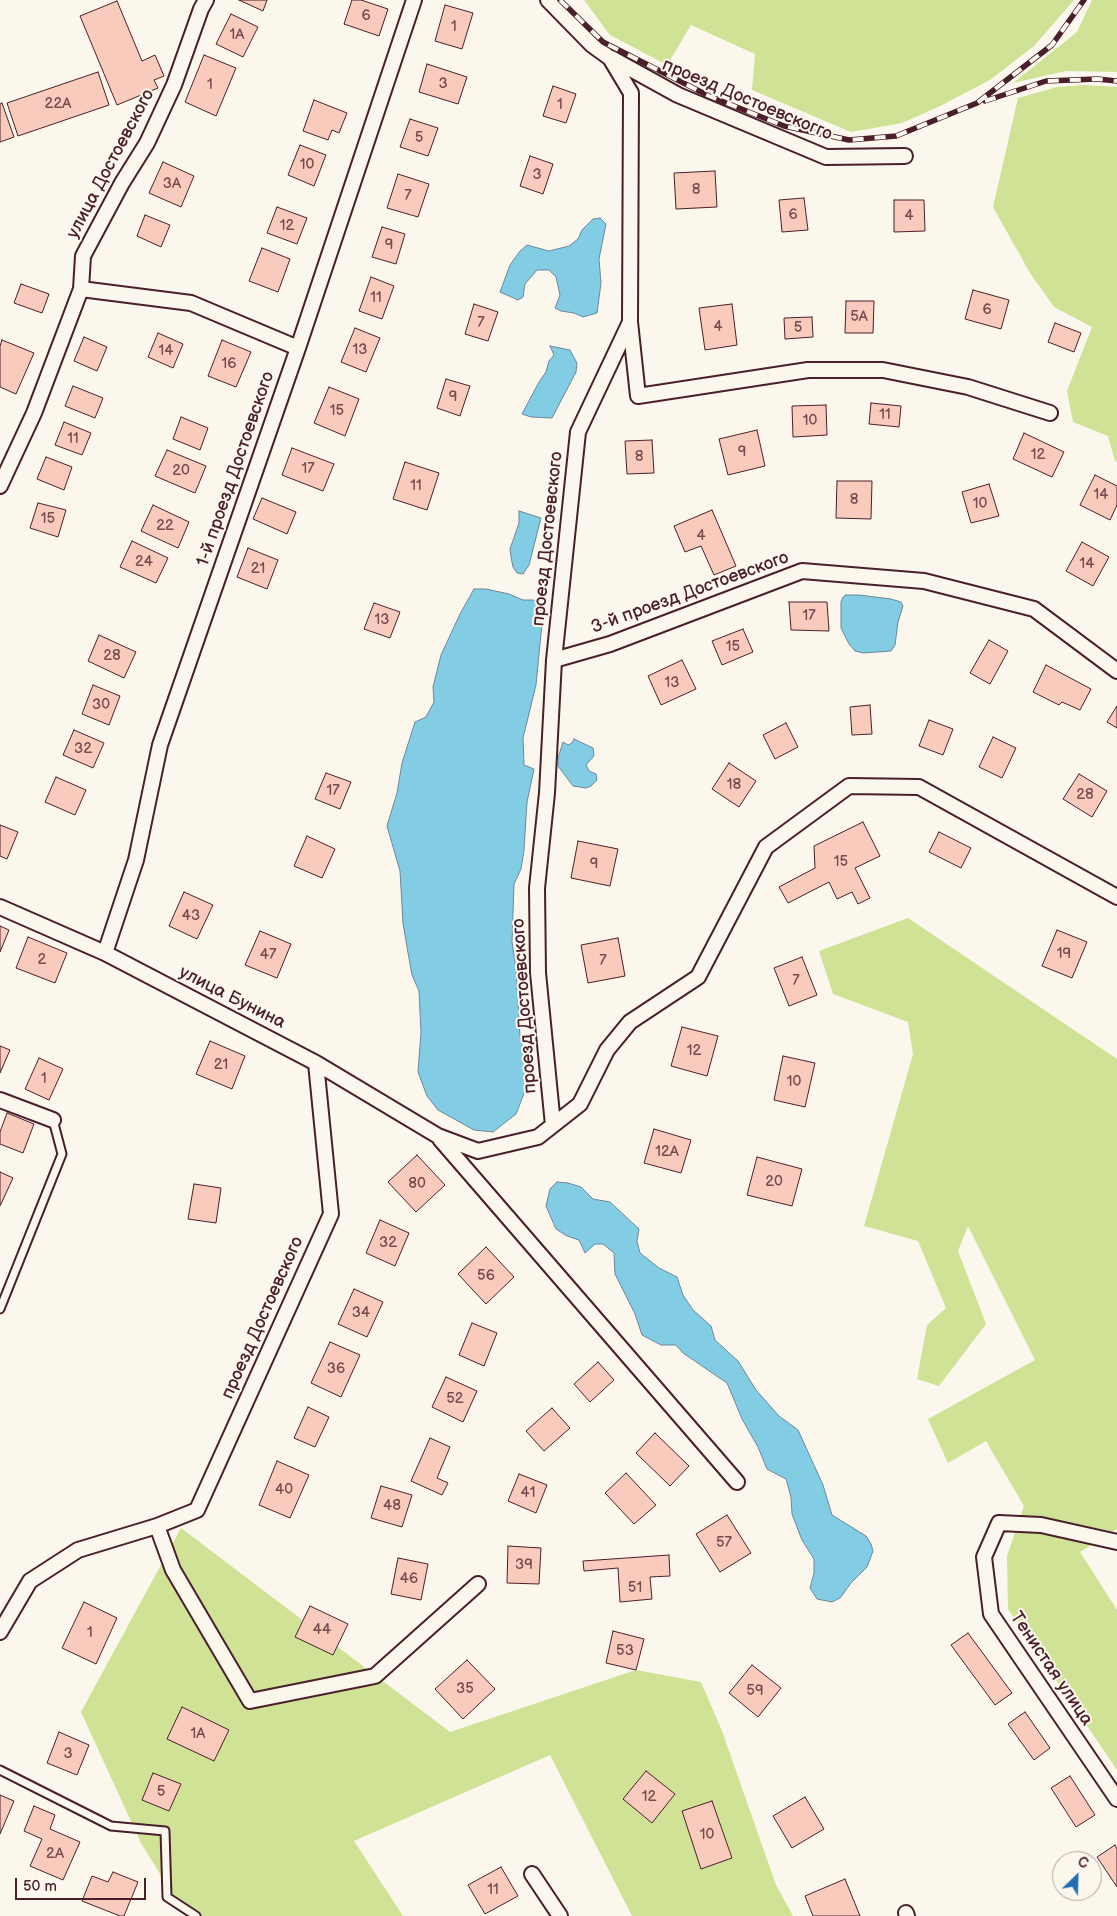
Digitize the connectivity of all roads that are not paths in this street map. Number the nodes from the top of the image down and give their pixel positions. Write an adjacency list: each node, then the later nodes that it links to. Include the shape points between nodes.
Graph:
1 (206, 0): 6 (street, улица Достоевского, via 174,85 147,143 83,256)
2 (414, 0): 8 (street, 1-й проезд Достоевского)
3 (548, 0): 4 (street, проезд Достоевского, via 592,45)
4 (610, 58): 5 (street, проезд Достоевскогго, via 678,95 826,157); 7 (street, проезд Достоевского, via 631,93)
5 (905, 156)
6 (81, 289): 8 (street, via 191,303); 10 (street, улица Достоевского, via 34,413)
7 (630, 322): 9 (street, via 638,396 808,370 883,370 968,387); 11 (street, проезд Достоевского, via 578,432)
8 (298, 348): 15 (street, 1-й проезд Достоевского, via 160,745 136,860)
9 (1050, 413)
10 (0, 486)
11 (554, 660): 12 (street, 3-й проезд Достоевского, via 610,644 802,571 924,581 1034,609); 19 (street, проезд Достоевского, via 547,793 537,888 538,973)
12 (1117, 670)
13 (1117, 897): 19 (street, via 919,787 849,786 766,846 698,977 630,1022 607,1050 580,1104)
14 (0, 907): 15 (street, улица Бунина)
15 (106, 953): 16 (street, улица Бунина)
16 (316, 1063): 20 (street, улица Бунина); 23 (street, проезд Достоевского, via 331,1214 197,1510)
17 (0, 1100): 18 (street)
18 (53, 1120): 21 (lane, via 62,1154)
19 (553, 1125): 20 (street, via 538,1137 478,1152)
20 (438, 1136): 22 (street)
21 (0, 1309)
22 (737, 1482)
23 (156, 1526): 25 (street, via 173,1570 250,1701 375,1676); 26 (street, проезд Достоевского, via 78,1550 30,1581)
24 (1117, 1542): 28 (street, Тенистая улица, via 1041,1525 999,1523 984,1557 991,1614)
25 (478, 1584)
26 (0, 1632)
27 (0, 1770): 30 (lane, via 111,1826 166,1831 167,1897)
28 (1117, 1799)
29 (532, 1874): 31 (street)
30 (196, 1916)
31 (560, 1916)

